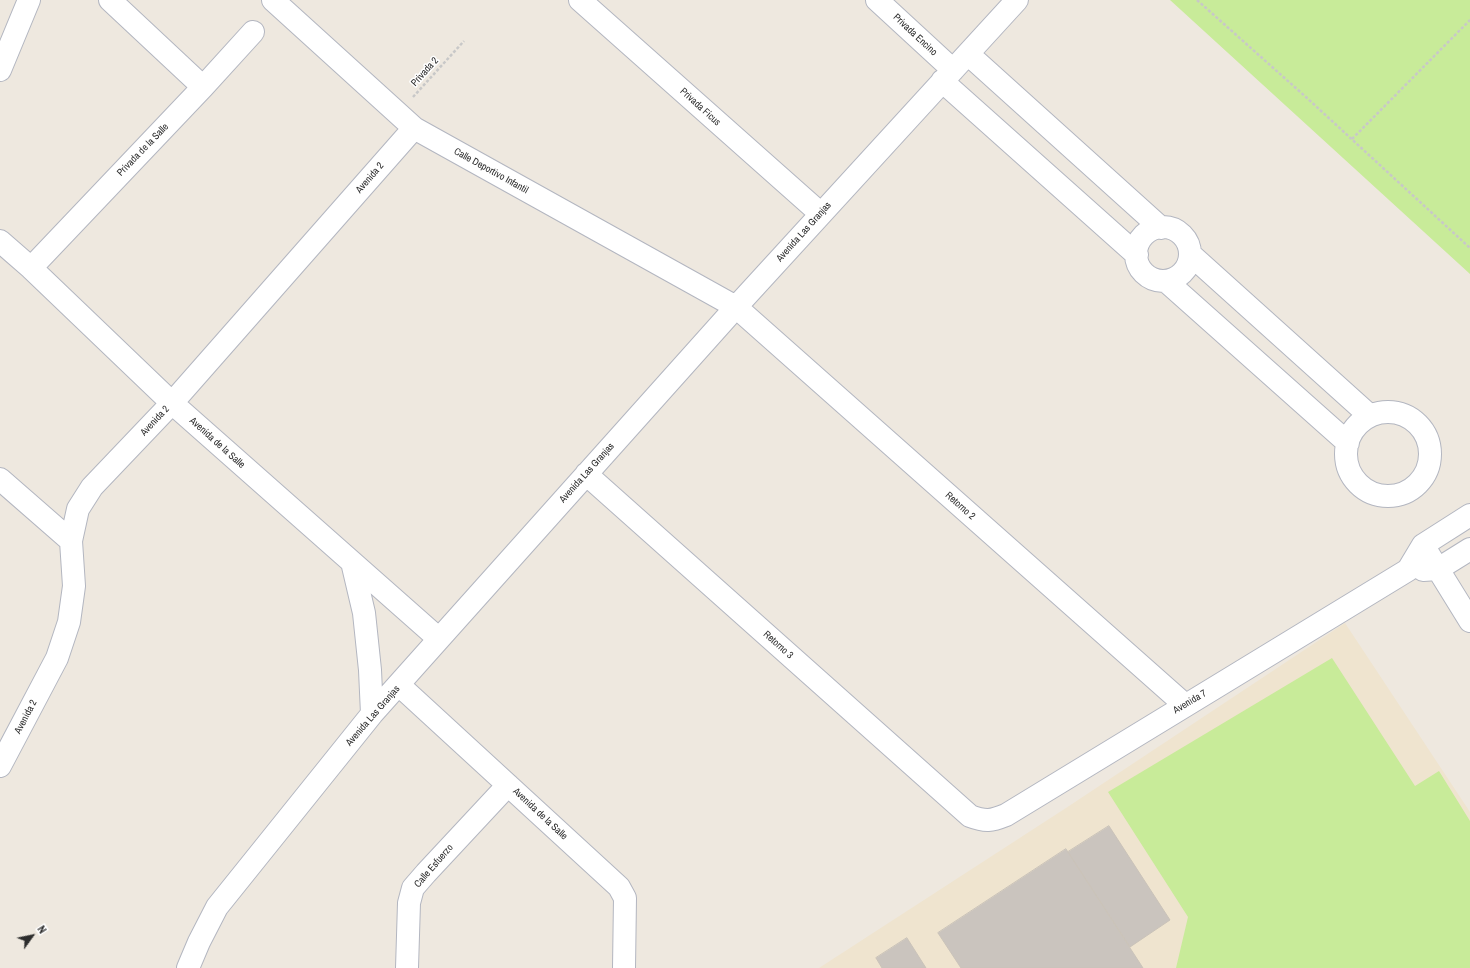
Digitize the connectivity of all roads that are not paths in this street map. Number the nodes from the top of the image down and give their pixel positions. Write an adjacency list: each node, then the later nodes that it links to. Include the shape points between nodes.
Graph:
1 (29, 0): 9 (street)
2 (110, 0): 11 (street)
3 (273, 0): 12 (street, Calle Deportivo Infantil)
4 (580, 0): 13 (street, Privada Ficus)
5 (877, 0): 10 (street, Privada Encino)
6 (1017, 0): 8 (street, Avenida Las Granjas)
7 (253, 32): 11 (street, Privada de la Salle)
8 (968, 54): 10 (street, Avenida Las Granjas); 14 (street)
9 (0, 70)
10 (948, 75): 13 (street, Avenida Las Granjas); 16 (street, Privada Encino)
11 (203, 87): 18 (street, Privada de la Salle)
12 (414, 128): 20 (street, Calle Deportivo Infantil); 21 (street, Avenida 2)
13 (821, 214): 20 (street, Avenida Las Granjas)
14 (1161, 228): 16 (street, via 1146,234 1140,241); 17 (street, via 1180,233 1186,240)
15 (0, 241): 18 (street, Avenida de la Salle)
16 (1137, 254): 19 (street, via 1136,259 1146,275 1154,280)
17 (1190, 254): 19 (street, via 1187,267 1181,275); 22 (street)
18 (31, 268): 21 (street, Avenida de la Salle)
19 (1166, 281): 23 (street)
20 (736, 307): 24 (street, Avenida Las Granjas); 36 (street, Retorno 2)
21 (172, 403): 27 (street, Avenida 2, via 92,487 78,509); 30 (street, Avenida de la Salle)
22 (1370, 416): 23 (street, via 1357,425); 23 (street, via 1389,412 1401,414 1420,428 1427,438 1430,450 1425,473 1418,483 1398,495 1375,494 1364,488 1349,470 1346,458)
23 (1348, 443)
24 (586, 474): 34 (street, Avenida Las Granjas); 40 (street, Retorno 3)
25 (0, 478): 27 (street)
26 (1470, 515): 28 (street, Avenida 7)
27 (71, 541): 38 (street, Avenida 2, via 74,586 68,622 57,658)
28 (1423, 545): 31 (street); 32 (street, Avenida 7)
29 (1470, 549): 31 (street)
30 (352, 562): 34 (street, Avenida de la Salle); 37 (street, via 364,613)
31 (1438, 569): 32 (street, Avenida 7); 33 (street)
32 (1408, 570): 36 (street, Avenida 7)
33 (1470, 621)
34 (439, 639): 35 (street, Avenida Las Granjas)
35 (399, 685): 37 (street, Avenida Las Granjas); 39 (street, Avenida de la Salle)
36 (1185, 705): 40 (street, Avenida 7, via 1006,815 992,821)
37 (372, 714): 41 (street, Avenida Las Granjas, via 216,907)
38 (0, 766)
39 (508, 785): 42 (street, Calle Esfuerzo, via 413,888); 43 (street, Avenida de la Salle, via 619,887 626,898)
40 (970, 816)
41 (188, 968)
42 (407, 968)
43 (624, 968)

